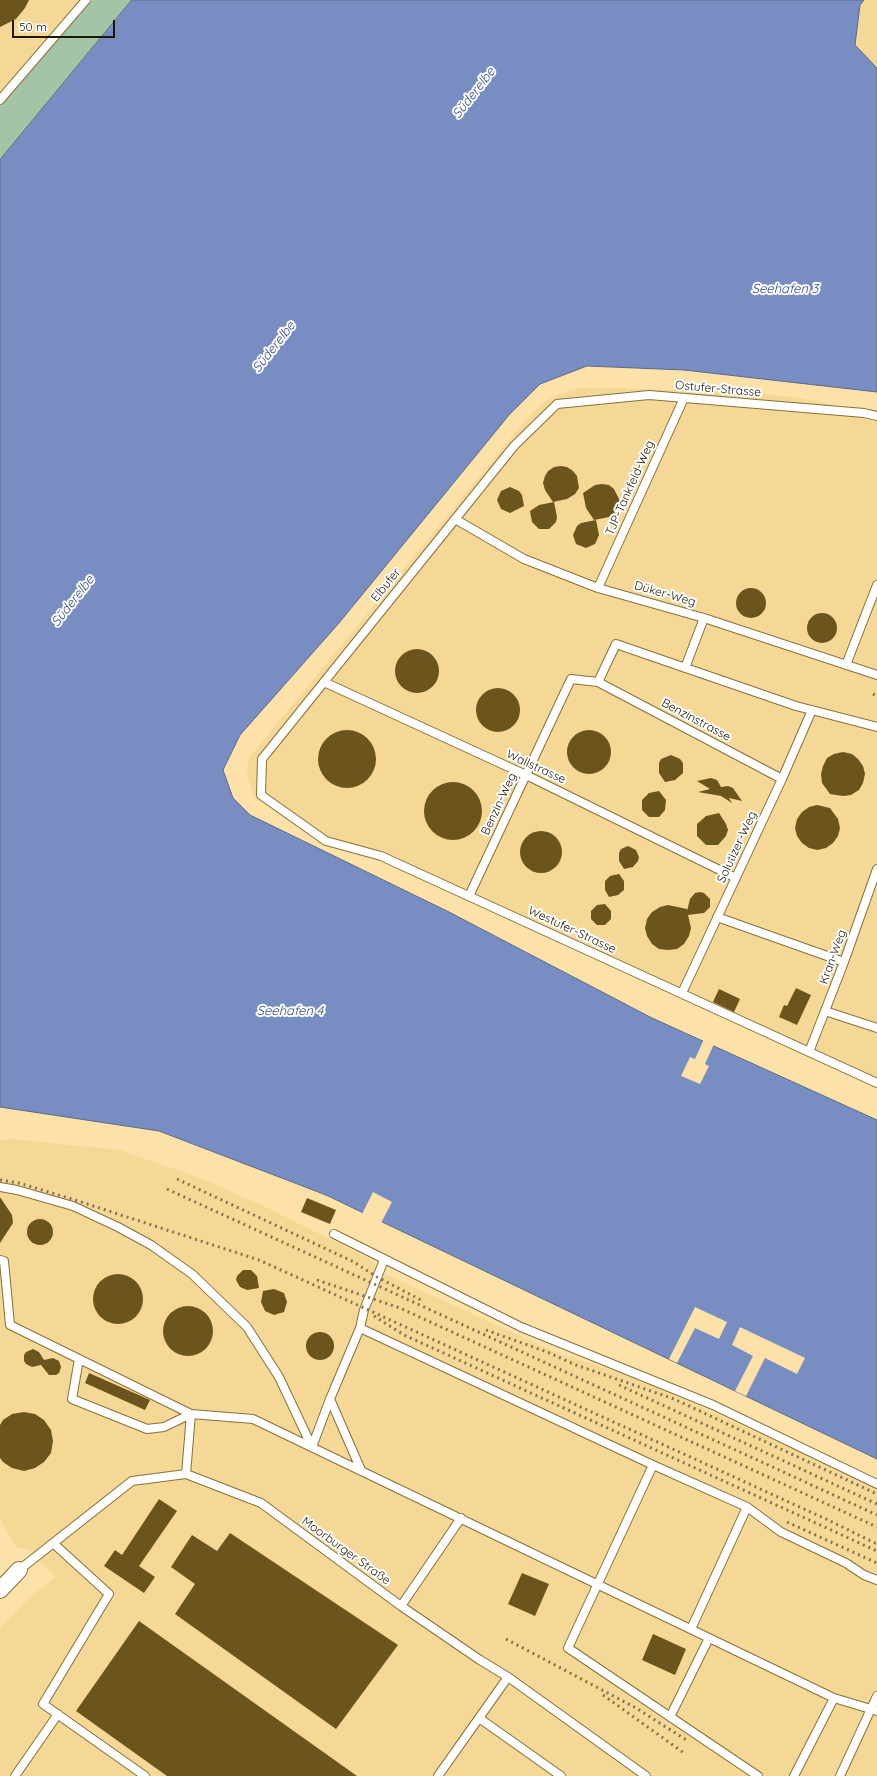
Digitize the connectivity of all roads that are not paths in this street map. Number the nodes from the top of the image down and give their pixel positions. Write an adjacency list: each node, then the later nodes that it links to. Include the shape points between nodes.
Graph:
1 (86, 0): 2 (lane)
2 (0, 100)
3 (684, 398): 4 (lane, Ostufer-Strasse, via 649,395); 5 (lane, Ostufer-Strasse); 8 (lane, TJP-Tankfeld-Weg)
4 (557, 404): 6 (lane, Elbufer, via 514,446)
5 (877, 416)
6 (455, 519): 8 (lane, Düker-Weg, via 524,559); 13 (lane, Elbufer)
7 (877, 585): 10 (lane)
8 (598, 588): 9 (lane, Düker-Weg)
9 (704, 618): 10 (lane, Düker-Weg); 11 (lane)
10 (846, 665): 12 (lane, Düker-Weg)
11 (685, 668): 14 (lane, via 616,644); 15 (lane)
12 (877, 675)
13 (324, 682): 17 (lane, Wallstrasse); 19 (lane, Elbufer, via 262,759)
14 (598, 682): 17 (lane, Benzin-Weg, via 571,679); 18 (lane, Benzinstrasse)
15 (812, 710): 16 (lane); 18 (lane, Solutizer-Weg)
16 (877, 727)
17 (526, 775): 21 (lane, Wallstrasse); 22 (lane, Benzin-Weg)
18 (782, 779): 21 (lane, Solutizer-Weg)
19 (261, 795): 22 (lane, Westufer-Strasse, via 326,841 381,856)
20 (877, 870): 24 (lane, Kran-Weg)
21 (736, 878): 23 (lane, Solutizer-Weg)
22 (469, 896): 25 (lane, Westufer-Strasse)
23 (717, 917): 24 (lane); 25 (lane, Solutizer-Weg)
24 (844, 962): 26 (lane, Kran-Weg)
25 (682, 993): 28 (lane, Westufer-Strasse)
26 (826, 1011): 27 (lane); 28 (lane, Kran-Weg)
27 (877, 1028)
28 (809, 1052): 29 (lane, Westufer-Strasse)
29 (877, 1083)
30 (0, 1187): 38 (lane, via 73,1206 150,1245 192,1274 246,1327 279,1377)
31 (334, 1234): 33 (lane)
32 (0, 1260): 35 (lane, via 4,1261 10,1324)
33 (384, 1260): 34 (lane, via 364,1310); 42 (lane, via 521,1327 713,1405)
34 (360, 1328): 36 (lane); 39 (lane)
35 (79, 1358): 37 (lane); 37 (lane, via 72,1399 147,1429 164,1427)
36 (330, 1398): 38 (lane); 40 (lane)
37 (191, 1414): 38 (lane, via 254,1418); 41 (lane)
38 (312, 1447): 40 (lane)
39 (653, 1465): 43 (lane); 48 (lane)
40 (361, 1470): 44 (lane)
41 (186, 1474): 45 (lane, Moorburger Straße, via 132,1482); 50 (lane, Moorburger Straße, via 261,1503)
42 (877, 1484)
43 (747, 1507): 47 (lane, via 780,1532); 51 (lane)
44 (461, 1518): 48 (lane); 50 (lane)
45 (53, 1543): 46 (lane, Moorburger Straße); 57 (lane, via 109,1594 43,1704)
46 (19, 1570): 49 (street)
47 (877, 1580)
48 (598, 1584): 51 (lane); 58 (lane, via 568,1648)
49 (0, 1590)
50 (401, 1606): 53 (lane, Moorburger Straße)
51 (691, 1629): 52 (lane)
52 (709, 1638): 55 (lane); 58 (lane)
53 (508, 1677): 59 (lane); 64 (lane, Moorburger Straße)
54 (877, 1696): 56 (lane)
55 (834, 1698): 56 (lane); 66 (lane)
56 (874, 1710): 67 (lane)
57 (58, 1714): 60 (lane); 61 (lane)
58 (670, 1717): 65 (lane)
59 (479, 1718): 62 (lane); 63 (lane)
60 (15, 1776)
61 (145, 1776)
62 (438, 1776)
63 (561, 1776)
64 (646, 1776)
65 (758, 1776)
66 (794, 1776)
67 (840, 1776)

